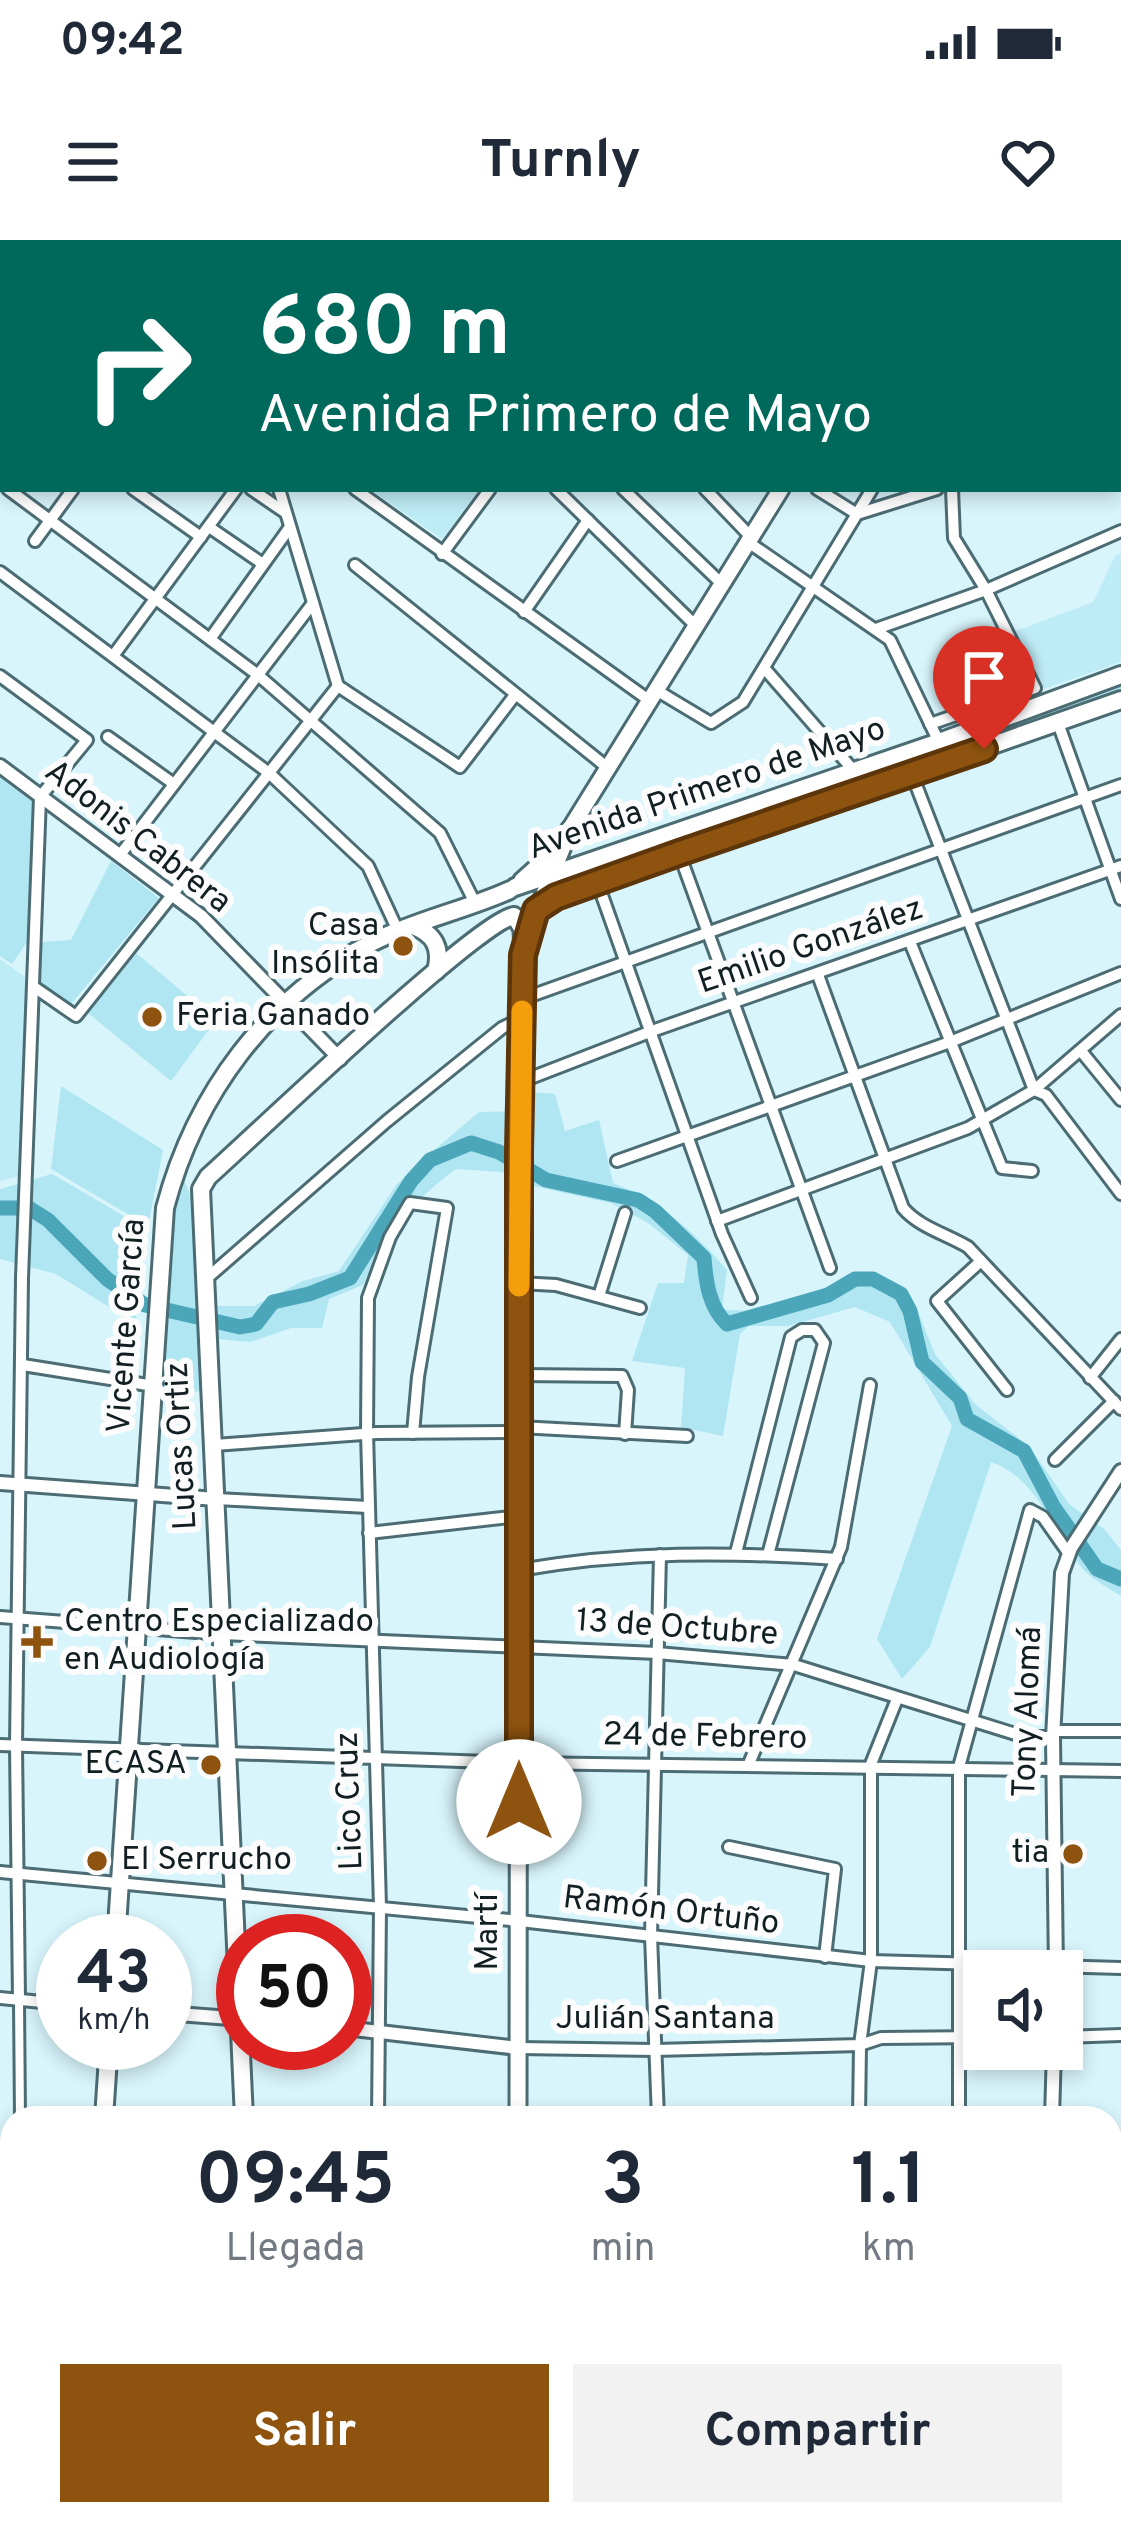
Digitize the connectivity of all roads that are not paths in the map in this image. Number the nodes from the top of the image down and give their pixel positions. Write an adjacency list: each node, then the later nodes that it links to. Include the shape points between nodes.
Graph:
1 (12, 492): 20 (street)
2 (71, 492): 20 (street)
3 (138, 492): 23 (street)
4 (234, 492): 23 (street)
5 (255, 492): 17 (street)
6 (280, 492): 17 (street)
7 (359, 492): 26 (street)
8 (488, 492): 26 (street)
9 (559, 492): 19 (street)
10 (626, 492): 30 (street)
11 (708, 492): 24 (street)
12 (779, 492): 24 (main road, Martí)
13 (822, 492): 18 (street)
14 (870, 492): 18 (street)
15 (927, 492): 18 (street)
16 (952, 492): 32 (street, via 954,538)
17 (286, 513): 21 (street)
18 (857, 514): 31 (street)
19 (588, 520): 35 (street); 36 (street)
20 (50, 521): 25 (street); 33 (street)
21 (290, 527): 27 (street); 34 (street)
22 (1121, 531): 32 (street)
23 (205, 532): 27 (street); 33 (street)
24 (749, 540): 30 (main road, Martí); 31 (street)
25 (35, 541)
26 (442, 554): 35 (street)
27 (263, 564): 38 (street)
28 (356, 565): 45 (street)
29 (0, 572): 39 (street)
30 (722, 584): 36 (main road, Martí)
31 (814, 587): 37 (street); 40 (street)
32 (986, 590): 37 (street); 50 (street, via 1035,688)
33 (155, 599): 38 (street); 39 (street)
34 (313, 603): 41 (street); 44 (street)
35 (524, 612): 46 (street)
36 (696, 626): 46 (main road, Martí)
37 (876, 629): 50 (street, via 890,640)
38 (210, 639): 41 (street)
39 (113, 656): 51 (street)
40 (765, 669): 46 (street, via 743,702 711,723); 57 (street)
41 (258, 675): 48 (street); 51 (street)
42 (1121, 675): 53 (main road, Avenida Primero de Mayo)
43 (0, 676): 62 (street, via 88,740)
44 (338, 686): 45 (street, via 460,766); 48 (street)
45 (515, 695): 56 (street)
46 (653, 695): 56 (main road, Martí)
47 (1121, 700): 49 (main road, Avenida Primero de Mayo)
48 (311, 720): 58 (street); 75 (street, via 440,833)
49 (1058, 723): 59 (main road, Avenida Primero de Mayo); 63 (street)
50 (930, 724): 53 (street)
51 (215, 730): 58 (street); 60 (street)
52 (108, 737): 60 (street)
53 (939, 742): 54 (main road, Avenida Primero de Mayo)
54 (904, 754): 57 (main road, Avenida Primero de Mayo); 59 (street)
55 (0, 766): 62 (street, Adonis Cabrera)
56 (608, 769): 64 (main road, Martí)
57 (854, 771): 68 (main road, Avenida Primero de Mayo)
58 (269, 773): 73 (street); 79 (street, via 368,866)
59 (910, 775): 65 (street); 66 (main road, Avenida Primero de Mayo)
60 (174, 784): 67 (street)
61 (1121, 785): 63 (street)
62 (40, 797): 67 (street, Adonis Cabrera); 87 (street)
63 (1084, 798): 65 (street); 69 (street)
64 (570, 829): 68 (main road, via 581,849); 70 (main road, Martí); 72 (main road)
65 (938, 849): 78 (street); 80 (street)
66 (679, 853): 71 (main road, Avenida Primero de Mayo); 80 (street)
67 (121, 855): 73 (street, Adonis Cabrera)
68 (604, 858): 70 (main road, Avenida Primero de Mayo)
69 (1116, 868): 74 (street); 78 (street, Emilio González)
70 (549, 877): 72 (main road, Avenida Primero de Mayo); 76 (main road, Martí)
71 (598, 884): 76 (main road, Avenida Primero de Mayo); 83 (street)
72 (512, 889): 75 (main road, Vicente García); 76 (main road, via 534,891); 77 (main road, via 506,903)
73 (173, 894): 87 (street, via 76,1016); 89 (street, Adonis Cabrera)
74 (1121, 899)
75 (476, 905): 79 (main road, Vicente García)
76 (536, 910): 77 (main road); 82 (main road, Martí)
77 (514, 916): 82 (main road, Martí); 84 (main road)
78 (966, 922): 81 (street, Emilio González); 93 (street)
79 (405, 928): 84 (main road, via 424,930 438,949); 89 (main road, Vicente García)
80 (708, 932): 83 (street); 90 (street)
81 (910, 942): 86 (street, Emilio González); 95 (street)
82 (523, 955): 88 (main road, Martí)
83 (626, 959): 88 (street); 94 (street)
84 (436, 971): 97 (main road)
85 (1121, 973): 93 (street)
86 (818, 975): 90 (street, Emilio González); 98 (street)
87 (34, 987): 122 (street)
88 (522, 999): 92 (main road, Martí)
89 (286, 1001): 97 (street, Adonis Cabrera); 105 (main road, Vicente García, via 225,1071)
90 (734, 1003): 94 (street, Emilio González); 102 (street)
91 (1121, 1015): 96 (street)
92 (522, 1018): 99 (main road, Martí); 116 (street, via 387,1121)
93 (1004, 1020): 95 (street); 100 (street)
94 (652, 1030): 99 (street, Emilio González); 104 (street)
95 (950, 1042): 98 (street); 103 (street)
96 (1081, 1052): 100 (street); 101 (street)
97 (340, 1059): 109 (main road)
98 (855, 1076): 102 (street); 106 (street)
99 (520, 1082): 117 (main road, Martí)
100 (1034, 1090): 103 (street); 111 (street)
101 (1121, 1100)
102 (771, 1107): 104 (street); 110 (street)
103 (982, 1119): 106 (street); 108 (street, via 1002,1168)
104 (688, 1136): 107 (street); 113 (street)
105 (180, 1159): 109 (street); 126 (main road, Vicente García, via 165,1208)
106 (885, 1159): 110 (street); 114 (street, via 915,1221)
107 (617, 1161)
108 (1032, 1172)
109 (204, 1182): 116 (main road, Lucas Ortiz)
110 (801, 1188): 113 (street); 115 (street)
111 (1121, 1194)
112 (625, 1213): 118 (street)
113 (717, 1220): 119 (street)
114 (980, 1261): 124 (street); 127 (street, via 937,1301)
115 (830, 1268)
116 (204, 1280): 134 (main road, Lucas Ortiz)
117 (519, 1283): 118 (street); 123 (main road, Martí)
118 (599, 1296): 120 (street)
119 (751, 1298)
120 (640, 1308)
121 (1121, 1339): 124 (street)
122 (22, 1365): 126 (street); 138 (street)
123 (519, 1375): 129 (main road, Martí); 132 (street, via 622,1376)
124 (1090, 1378): 128 (street)
125 (870, 1385): 148 (street)
126 (154, 1386): 139 (main road, Vicente García)
127 (1006, 1390)
128 (1117, 1406): 135 (street)
129 (519, 1430): 131 (street); 132 (street); 142 (main road, Martí)
130 (367, 1433): 131 (street); 131 (street, Lico Cruz, via 368,1298 410,1203 447,1208); 134 (street); 141 (street, Lico Cruz)
131 (413, 1433)
132 (625, 1434): 133 (street)
133 (686, 1436)
134 (214, 1445): 140 (main road, Lucas Ortiz)
135 (1054, 1460)
136 (1121, 1471): 144 (street, Tony Alomá)
137 (0, 1483): 138 (street)
138 (20, 1484): 139 (street); 151 (street)
139 (148, 1494): 140 (street); 152 (main road, Vicente García)
140 (216, 1499): 141 (street); 153 (main road, Lucas Ortiz)
141 (368, 1507): 143 (street, Lico Cruz)
142 (519, 1516): 143 (street); 149 (main road, Martí)
143 (370, 1533): 154 (street, Lico Cruz)
144 (1070, 1551): 159 (street, via 1030,1510); 161 (street, Tony Alomá, via 1060,1593)
145 (736, 1553): 146 (street); 147 (street); 147 (street, via 791,1337 815,1330 824,1343)
146 (660, 1555): 149 (street); 156 (street)
147 (768, 1555): 148 (street)
148 (837, 1559): 157 (street)
149 (519, 1570): 155 (main road, Martí)
150 (0, 1617): 151 (street, 13 de Octubre)
151 (17, 1618): 152 (street, 13 de Octubre); 163 (street)
152 (136, 1629): 153 (street, 13 de Octubre); 164 (main road, Vicente García)
153 (222, 1634): 154 (street, 13 de Octubre); 165 (main road, Lucas Ortiz)
154 (372, 1643): 155 (street, 13 de Octubre); 166 (street, Lico Cruz)
155 (519, 1646): 156 (street, 13 de Octubre); 167 (main road, Martí)
156 (657, 1653): 157 (street, 13 de Octubre); 169 (street)
157 (794, 1665): 158 (street, 13 de Octubre); 170 (street)
158 (897, 1699): 159 (street, 13 de Octubre); 168 (street)
159 (971, 1722): 161 (street, 13 de Octubre, via 1025,1737); 171 (street)
160 (1121, 1731): 161 (street, 13 de Octubre)
161 (1053, 1734): 172 (street, Tony Alomá)
162 (0, 1745): 163 (street, 24 de Febrero)
163 (16, 1745): 164 (street, 24 de Febrero); 176 (street)
164 (128, 1749): 165 (street, 24 de Febrero); 177 (main road, Vicente García)
165 (228, 1753): 166 (street, 24 de Febrero); 178 (main road, Lucas Ortiz)
166 (377, 1758): 167 (street, 24 de Febrero); 179 (street, Lico Cruz)
167 (518, 1762): 169 (street, 24 de Febrero); 182 (main road, Martí)
168 (871, 1765): 170 (street, 24 de Febrero); 171 (street, 24 de Febrero); 186 (street)
169 (655, 1766): 170 (street, 24 de Febrero); 183 (street)
170 (748, 1766)
171 (959, 1767): 172 (street, 24 de Febrero); 187 (street)
172 (1052, 1769): 173 (street, 24 de Febrero); 184 (street, Tony Alomá)
173 (1121, 1771)
174 (729, 1847): 185 (street, via 835,1869)
175 (0, 1872): 176 (street, Ramón Ortuño)
176 (19, 1874): 177 (street, Ramón Ortuño); 192 (street)
177 (120, 1884): 178 (street, Ramón Ortuño); 180 (main road, Vicente García)
178 (236, 1894): 179 (street, Ramón Ortuño); 181 (main road, Lucas Ortiz)
179 (380, 1907): 182 (street, Ramón Ortuño); 195 (street, Lico Cruz)
180 (118, 1914)
181 (237, 1914)
182 (520, 1921): 183 (street, Ramón Ortuño); 201 (main road, Martí)
183 (651, 1936): 185 (street, Ramón Ortuño); 202 (street)
184 (1056, 1950)
185 (825, 1957): 186 (street, Ramón Ortuño)
186 (871, 1961): 187 (street, Ramón Ortuño); 200 (street)
187 (960, 1965): 188 (street, Ramón Ortuño); 198 (street)
188 (963, 1965)
189 (1121, 1968): 190 (street, Ramón Ortuño)
190 (1083, 1969)
191 (0, 1998): 192 (street)
192 (19, 2000): 193 (street); 206 (street)
193 (36, 2002)
194 (372, 2030): 195 (street, Julián Santana)
195 (379, 2031): 201 (street, Julián Santana); 209 (street, Lico Cruz)
196 (1121, 2035): 197 (street)
197 (1083, 2036)
198 (959, 2038): 199 (street, Julián Santana); 200 (street, Julián Santana); 213 (street)
199 (963, 2038)
200 (860, 2045): 202 (street, Julián Santana); 212 (street)
201 (518, 2048): 202 (street, Julián Santana); 210 (main road, Martí)
202 (655, 2050): 211 (street)
203 (107, 2070): 207 (main road)
204 (243, 2070): 208 (main road, Lucas Ortiz)
205 (1053, 2070): 214 (street)
206 (20, 2106)
207 (105, 2106)
208 (244, 2106)
209 (378, 2106)
210 (518, 2106)
211 (657, 2106)
212 (859, 2106)
213 (959, 2106)
214 (1052, 2106)

